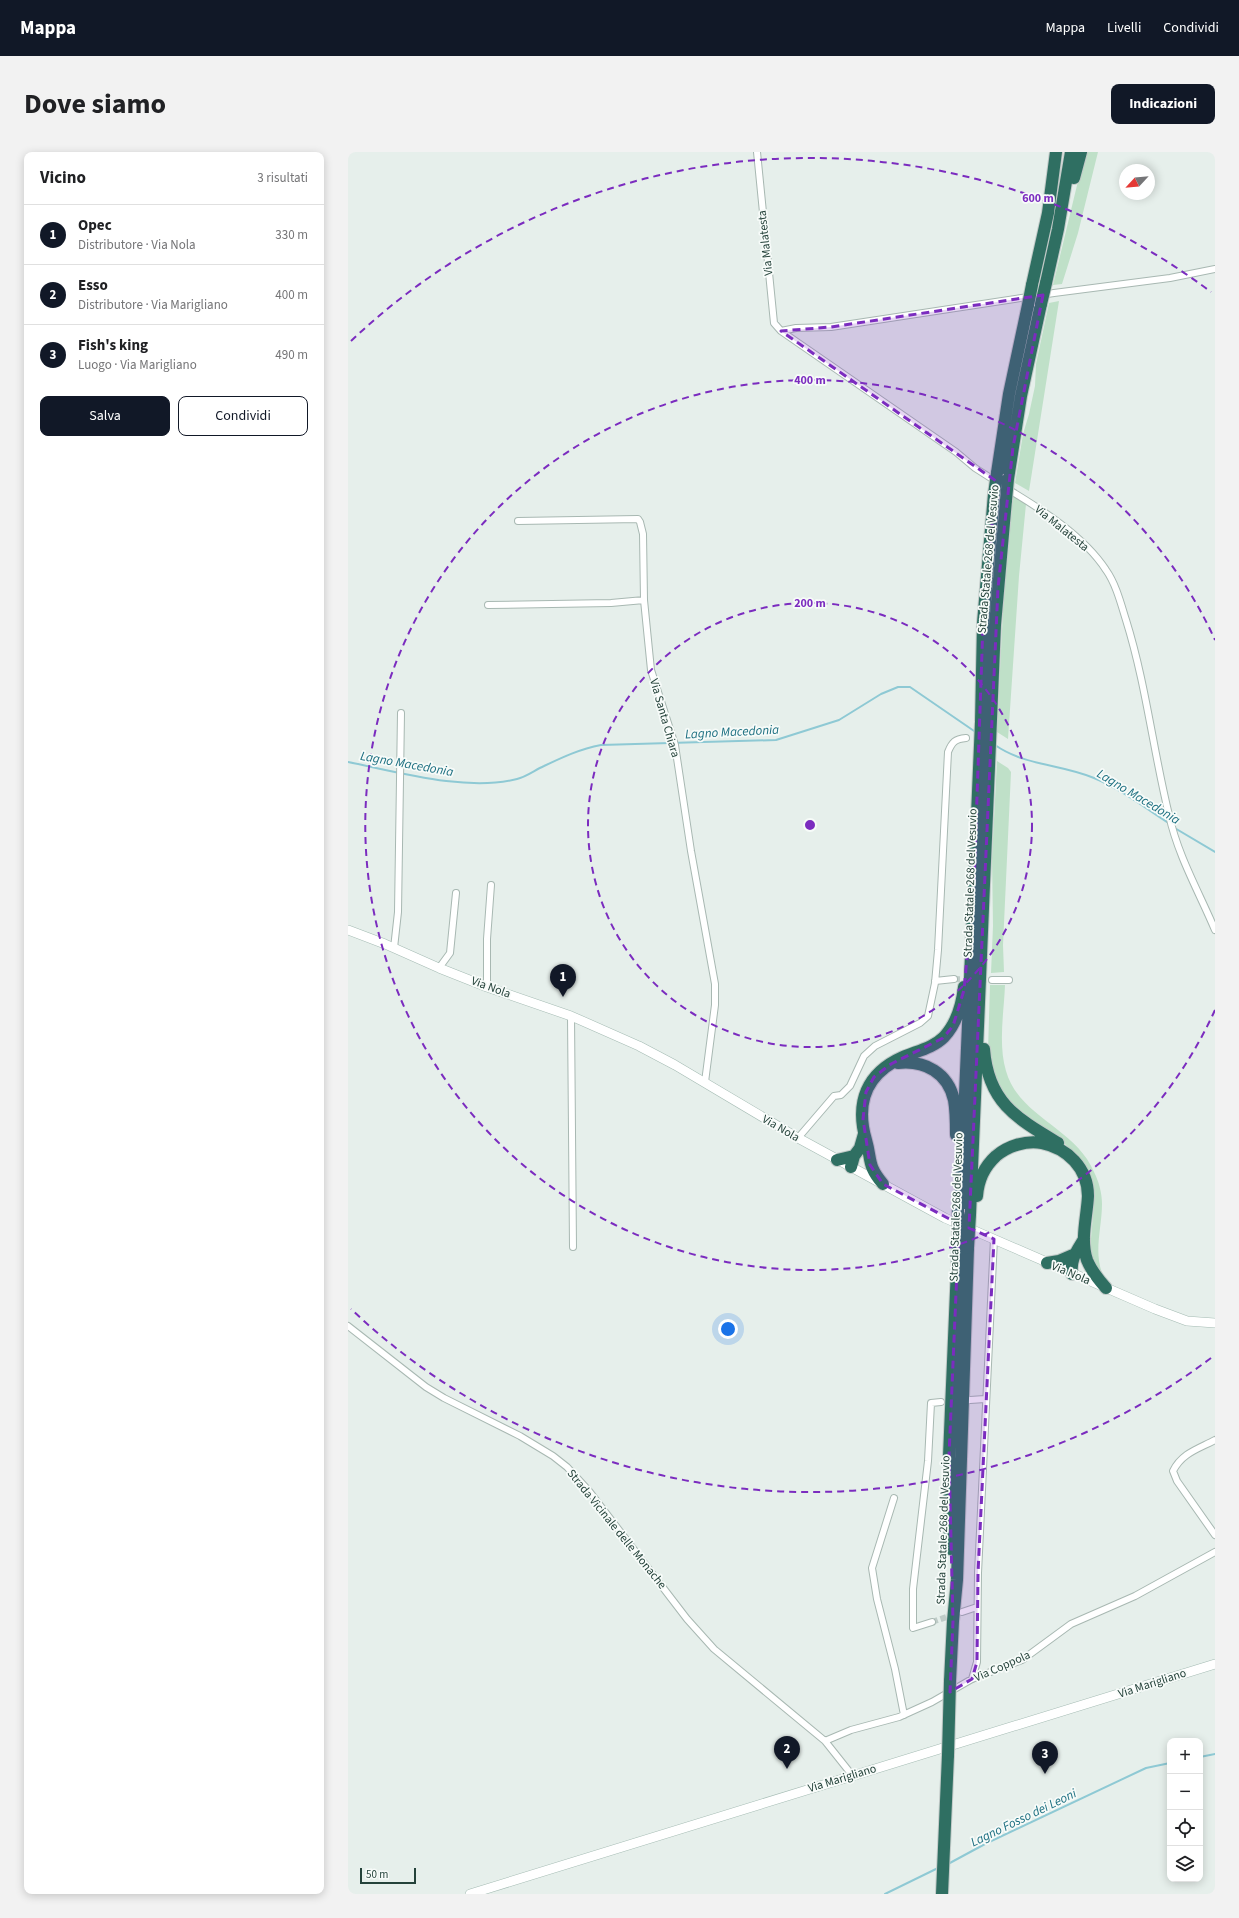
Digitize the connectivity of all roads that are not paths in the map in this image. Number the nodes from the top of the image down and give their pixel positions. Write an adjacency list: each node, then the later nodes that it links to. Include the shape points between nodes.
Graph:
1 (756, 152): 7 (street, Via Malatesta, via 774,323)
2 (1056, 152): 12 (highway, Strada Statale 268 del Vesuvio, bridge, via 1048,213 1009,394 996,473 983,624)
3 (1071, 152): 5 (highway, Strada Statale 268 del Vesuvio)
4 (1081, 152): 5 (highway)
5 (1058, 229): 12 (highway, Strada Statale 268 del Vesuvio, bridge, via 1021,396 1008,479)
6 (1215, 269): 7 (street, via 1170,278 831,327)
7 (781, 331): 19 (street, Via Malatesta, via 956,452 975,468 1028,501 1084,544 1107,570 1142,678 1177,846)
8 (518, 521): 9 (street, Via Santa Chiara, via 638,519 643,534)
9 (644, 600): 10 (street); 30 (street, Via Santa Chiara, via 651,670 675,745 715,984 715,1005)
10 (488, 605)
11 (400, 712): 20 (street, via 398,912)
12 (986, 724): 14 (highway, Strada Statale 268 del Vesuvio)
13 (966, 738): 26 (street, via 957,739 951,744 948,752)
14 (984, 758): 15 (highway, Strada Statale 268 del Vesuvio); 22 (highway, Strada Statale 268 del Vesuvio)
15 (974, 884): 29 (highway, via 964,990 953,1026 943,1038 931,1046); 38 (highway, Strada Statale 268 del Vesuvio)
16 (491, 885): 27 (street)
17 (456, 894): 21 (street, via 450,953)
18 (348, 930): 20 (street, Via Nola)
19 (1215, 930)
20 (394, 948): 21 (street, Via Nola)
21 (439, 968): 27 (street, Via Nola)
22 (981, 971): 33 (highway, via 985,1066 991,1084 1001,1101 1014,1115 1058,1143); 38 (highway, Strada Statale 268 del Vesuvio)
23 (954, 979): 26 (street)
24 (992, 980): 25 (street)
25 (1009, 980)
26 (935, 981): 32 (street, via 928,1016 920,1023 875,1046 864,1056 847,1090 841,1096 834,1096)
27 (487, 986): 28 (street, Via Nola)
28 (571, 1016): 30 (street, Via Nola, via 656,1054); 41 (street)
29 (891, 1064): 31 (highway, via 874,1077 866,1092 863,1103); 38 (highway, via 916,1063 929,1066 950,1088 954,1101)
30 (705, 1082): 32 (street, Via Nola)
31 (864, 1134): 34 (highway); 36 (highway)
32 (798, 1138): 35 (street, Via Nola)
33 (1062, 1149): 38 (highway, via 1037,1142 1021,1144 1001,1152 988,1164); 40 (highway, via 1079,1166 1085,1180 1088,1194)
34 (869, 1156): 36 (highway); 37 (highway, via 873,1172)
35 (837, 1160): 36 (highway)
36 (853, 1164): 37 (street, Via Nola)
37 (883, 1184): 39 (street, Via Nola, via 945,1218)
38 (966, 1213): 42 (highway, Strada Statale 268 del Vesuvio, bridge)
39 (994, 1239): 45 (street, Via Nola); 50 (street)
40 (1084, 1240): 43 (highway); 44 (highway)
41 (573, 1247)
42 (967, 1248): 59 (highway, Strada Statale 268 del Vesuvio, via 957,1580); 59 (highway, Strada Statale 268 del Vesuvio, via 949,1456)
43 (1073, 1255): 45 (highway); 46 (highway, via 1071,1264)
44 (1087, 1259): 46 (highway, via 1083,1269); 47 (highway, via 1096,1277)
45 (1047, 1263): 46 (street, Via Nola)
46 (1074, 1274): 47 (street, Via Nola)
47 (1106, 1288): 48 (street, Via Nola, via 1187,1321)
48 (1215, 1323)
49 (348, 1326): 64 (street, Strada Vicinale delle Monache, via 426,1387 520,1436 568,1467 714,1649)
50 (985, 1399): 51 (street); 57 (street)
51 (970, 1400)
52 (941, 1402): 60 (street, via 931,1403 927,1474 914,1589 913,1628)
53 (1215, 1440): 55 (street, via 1185,1455 1173,1471 1177,1481)
54 (894, 1498): 63 (street, via 872,1568)
55 (1215, 1535)
56 (1215, 1552): 62 (street, Via Coppola, via 1135,1596 1071,1624 1022,1660)
57 (977, 1607): 58 (street); 62 (street, via 977,1662)
58 (962, 1612)
59 (953, 1621): 67 (highway, Strada Statale 268 del Vesuvio, bridge)
60 (932, 1622)
61 (1215, 1664): 65 (street, Via Marigliano)
62 (972, 1679): 63 (street, Via Coppola)
63 (904, 1715): 64 (street, Via Coppola, via 851,1730)
64 (825, 1741): 65 (street, Strada Vicinale delle Monache)
65 (852, 1775): 66 (street, Via Marigliano)
66 (470, 1894)
67 (942, 1894)

